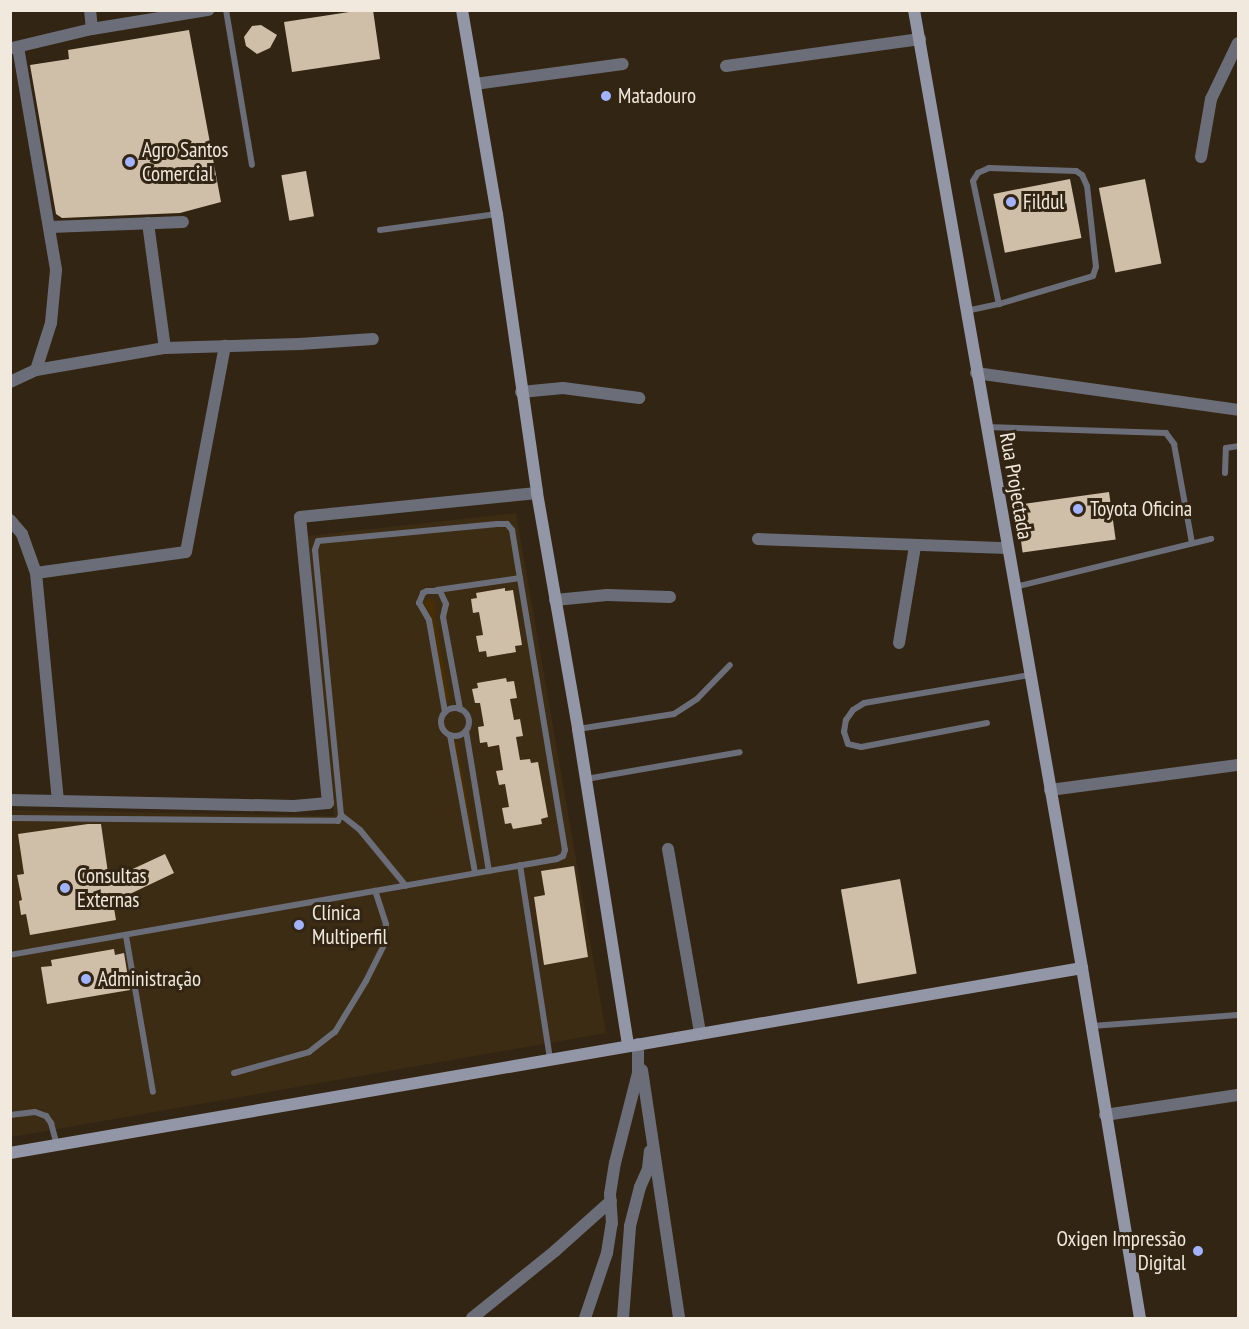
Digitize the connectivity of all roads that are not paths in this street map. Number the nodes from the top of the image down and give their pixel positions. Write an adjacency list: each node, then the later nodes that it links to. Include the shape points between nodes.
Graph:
1 (90, 10): 6 (street)
2 (208, 10): 6 (street)
3 (225, 10): 14 (lane)
4 (462, 10): 12 (street)
5 (914, 10): 7 (street, Rua Projectada)
6 (92, 30): 9 (street)
7 (920, 39): 11 (street); 21 (street, Rua Projectada)
8 (1239, 43): 13 (street, via 1211,99)
9 (14, 47): 18 (street)
10 (623, 64): 12 (street)
11 (726, 66)
12 (475, 84): 15 (street)
13 (1201, 157)
14 (252, 165)
15 (497, 214): 19 (lane); 28 (street)
16 (183, 222): 17 (street)
17 (148, 223): 18 (street); 24 (street)
18 (50, 227): 25 (street, via 56,270 51,323)
19 (380, 230)
20 (999, 304): 20 (lane, via 1092,276 1096,267 1087,186 1076,171 989,168 978,173 973,181); 21 (lane)
21 (965, 311): 26 (street, Rua Projectada)
22 (373, 339): 23 (street)
23 (225, 346): 24 (street); 41 (street, via 186,552)
24 (165, 348): 25 (street)
25 (36, 370): 27 (street)
26 (976, 373): 30 (street); 31 (street, Rua Projectada)
27 (10, 382)
28 (521, 392): 29 (street, via 563,388); 34 (street)
29 (639, 398)
30 (1239, 410)
31 (986, 427): 38 (lane, via 1166,434 1174,444); 40 (street, Rua Projectada)
32 (1239, 446): 33 (lane, via 1226,448)
33 (1225, 473)
34 (537, 493): 46 (street); 61 (street, via 300,517 328,803 294,806)
35 (10, 520): 41 (street, via 22,534)
36 (758, 539): 39 (street)
37 (1211, 539): 38 (lane)
38 (1192, 543): 43 (lane)
39 (915, 546): 40 (street); 47 (street)
40 (1007, 548): 43 (street, Rua Projectada)
41 (36, 573): 61 (street)
42 (520, 578): 44 (lane); 62 (lane, via 512,530 507,524 318,542 315,550); 65 (lane, via 565,850 557,859)
43 (1014, 588): 49 (street, Rua Projectada)
44 (434, 590): 50 (lane, via 440,591 446,604 443,617); 51 (lane, via 423,593 419,603 429,620)
45 (670, 597): 46 (street, via 607,595)
46 (555, 600): 53 (street)
47 (899, 643)
48 (730, 665): 53 (lane, via 697,699 674,714)
49 (1030, 675): 52 (lane, via 864,703 846,720 844,732 848,744 861,747); 59 (street, Rua Projectada)
50 (460, 709): 51 (lane); 54 (lane, via 469,720)
51 (445, 712): 55 (lane, via 441,727)
52 (987, 723)
53 (578, 729): 58 (street)
54 (466, 731): 55 (lane, via 459,736); 66 (lane)
55 (450, 735): 67 (lane)
56 (740, 752): 58 (lane)
57 (1239, 765): 59 (street)
58 (586, 779): 76 (street)
59 (1050, 790): 72 (street, Rua Projectada)
60 (10, 801): 61 (street)
61 (58, 801)
62 (341, 815): 63 (lane, via 331,823); 68 (lane, via 360,830)
63 (10, 818)
64 (668, 849): 75 (street)
65 (520, 865): 66 (lane); 77 (lane)
66 (489, 871): 67 (lane)
67 (475, 873): 68 (lane)
68 (406, 886): 69 (lane)
69 (375, 891): 70 (lane); 78 (lane, via 386,924 384,945 335,1032 309,1052)
70 (126, 936): 71 (lane); 79 (lane)
71 (10, 956)
72 (1082, 968): 74 (street, Rua Projectada); 75 (street)
73 (1239, 1015): 74 (lane)
74 (1091, 1026): 82 (street, Rua Projectada)
75 (700, 1034): 76 (street)
76 (633, 1045): 77 (street); 83 (street); 86 (street, via 638,1073 615,1163)
77 (550, 1059): 84 (street)
78 (234, 1073)
79 (153, 1092)
80 (1239, 1095): 82 (street)
81 (10, 1115): 84 (lane, via 35,1112 46,1116)
82 (1105, 1115): 91 (street, Rua Projectada)
83 (651, 1129): 89 (street, via 648,1168 630,1226); 90 (street)
84 (57, 1145): 85 (street)
85 (10, 1153)
86 (611, 1201): 87 (street); 88 (street, via 607,1253)
87 (472, 1318)
88 (585, 1318)
89 (623, 1318)
90 (679, 1318)
91 (1140, 1318)

